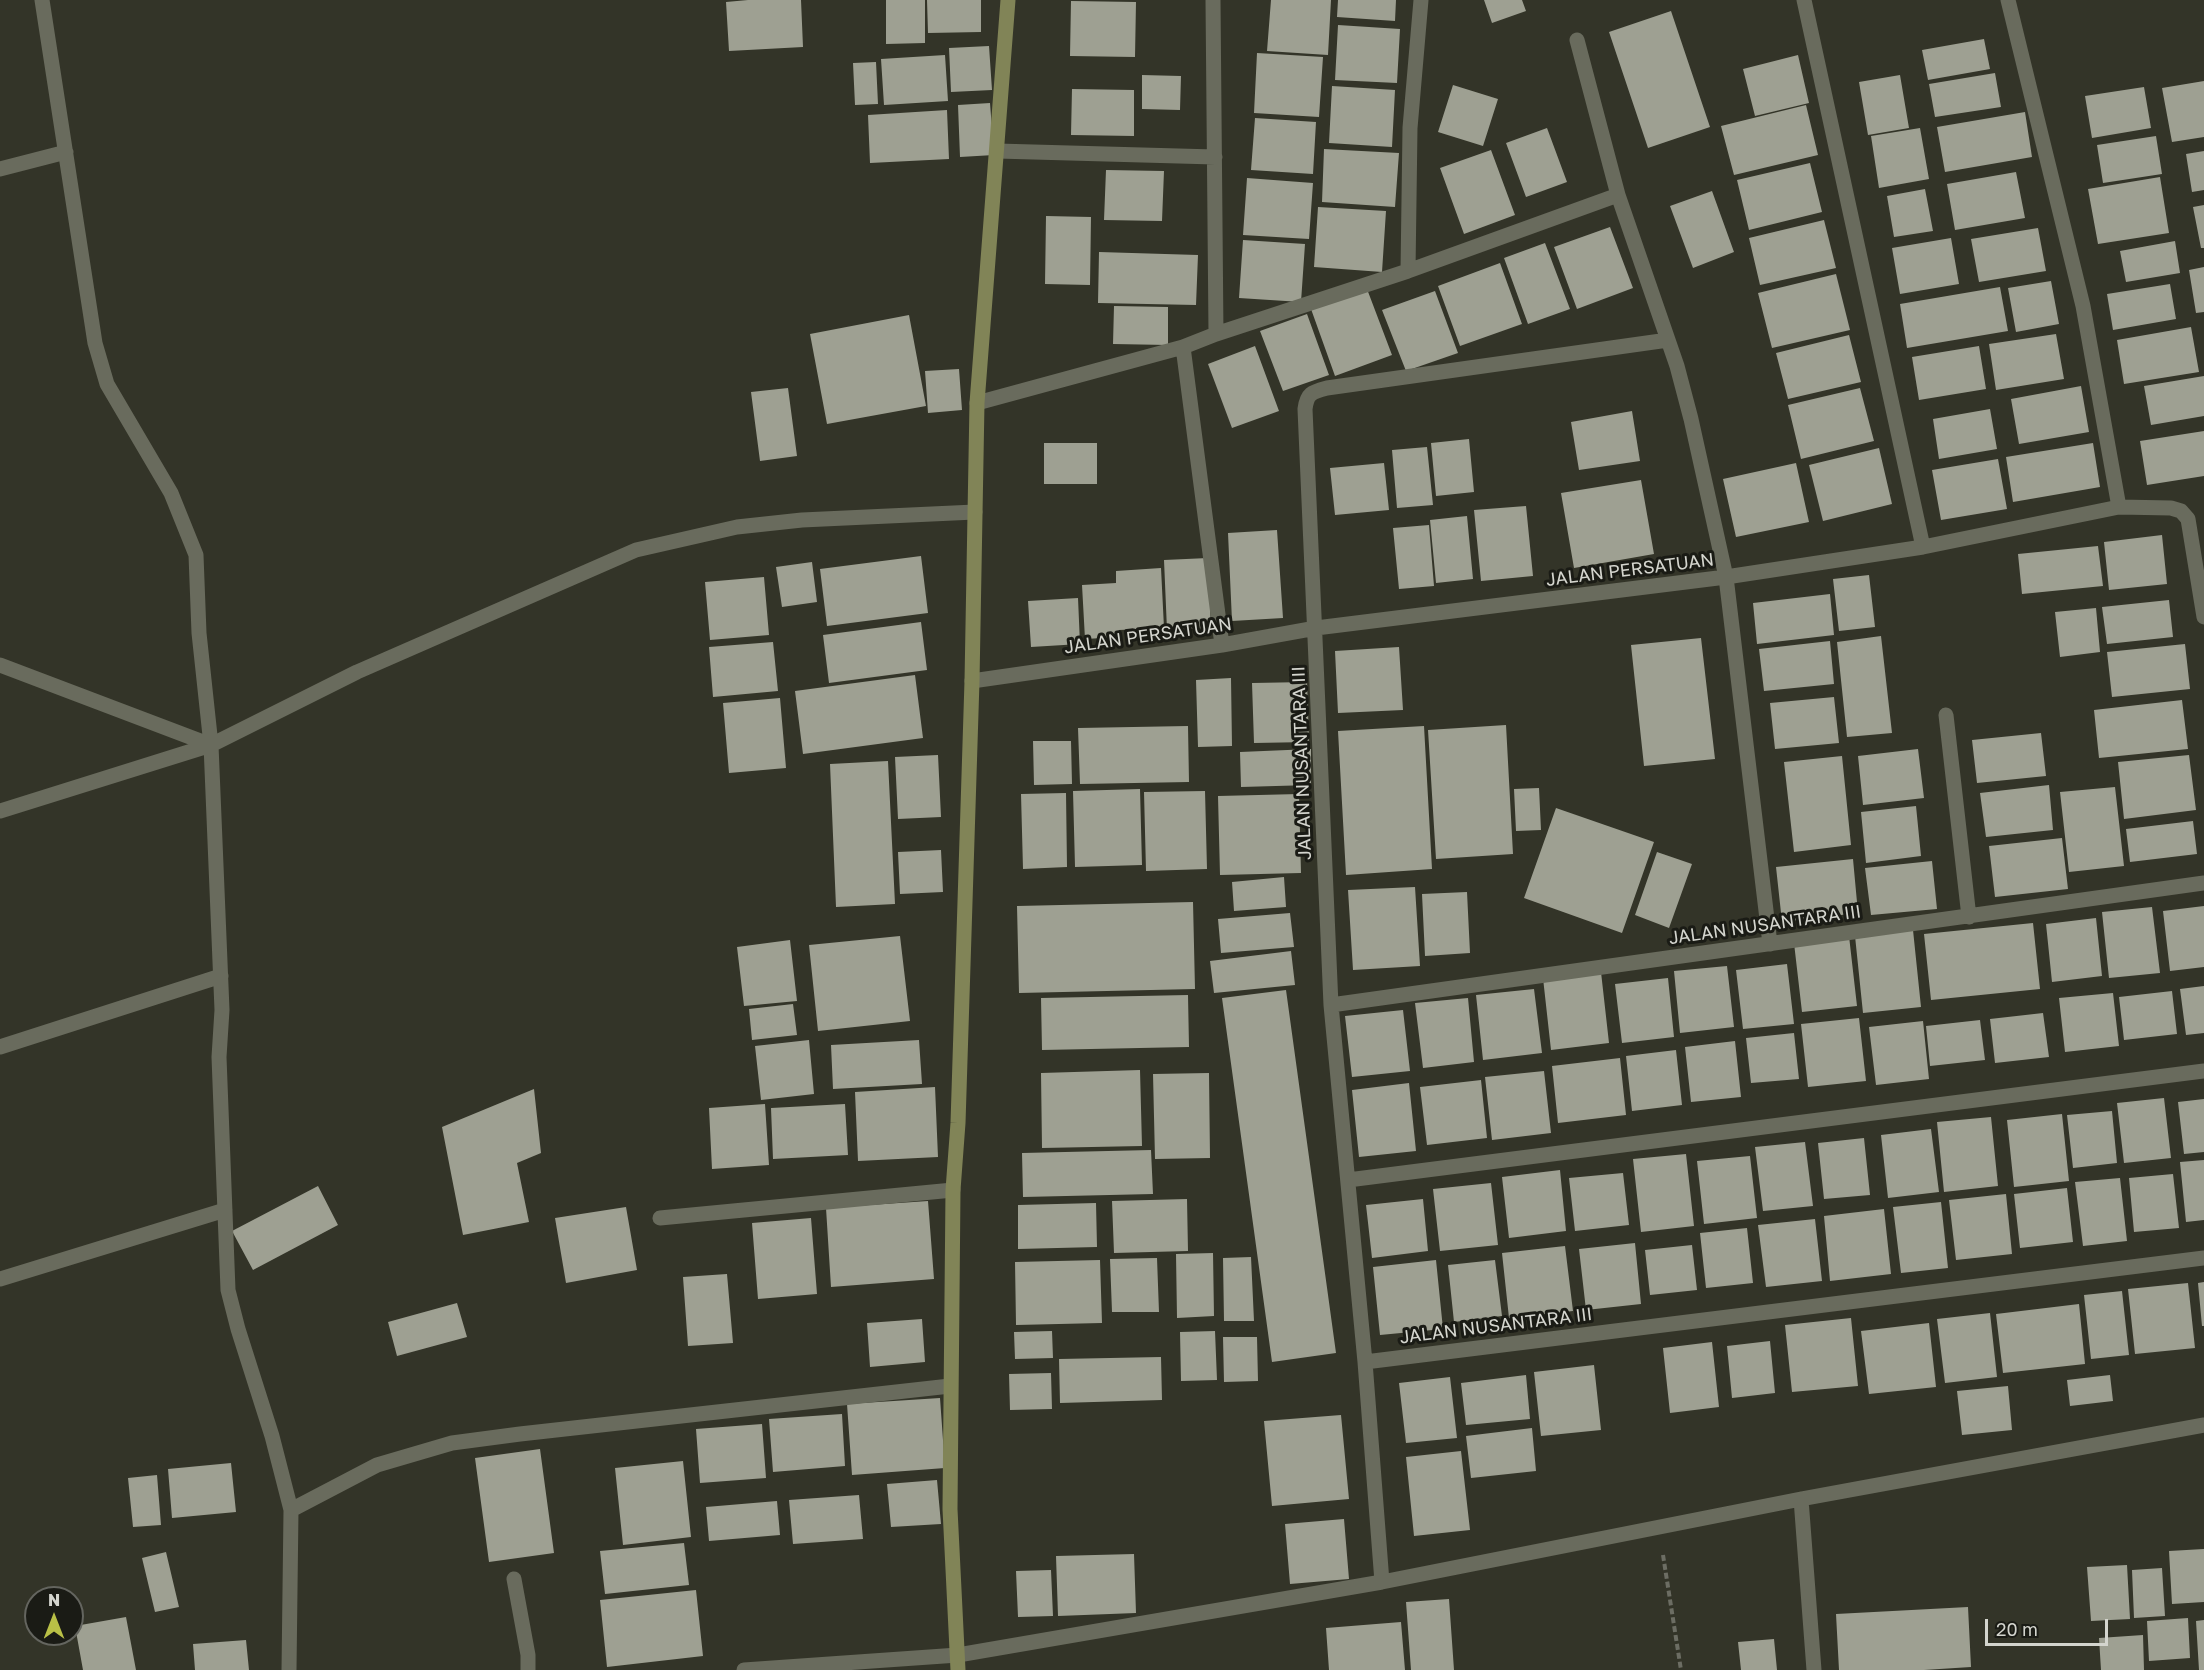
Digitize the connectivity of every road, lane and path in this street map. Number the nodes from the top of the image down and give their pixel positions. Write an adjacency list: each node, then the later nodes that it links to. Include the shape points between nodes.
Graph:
1 (42, 0): 9 (street)
2 (1008, 0): 8 (main road)
3 (1213, 0): 10 (street)
4 (1421, 0): 13 (street, via 1410,128)
5 (1804, 0): 20 (street)
6 (2008, 0): 18 (street, via 2083,306)
7 (1577, 40): 12 (street)
8 (997, 151): 10 (street); 17 (main road)
9 (66, 152): 11 (street); 28 (street, via 95,343 107,384 171,494 196,555 199,633)
10 (1215, 157): 14 (street)
11 (0, 169)
12 (1618, 195): 13 (street); 15 (street)
13 (1408, 271): 14 (street)
14 (1216, 334): 16 (street)
15 (1668, 340): 21 (street, via 1691,419); 23 (street, JALAN NUSANTARA III, via 1313,392 1306,399 1305,410)
16 (1183, 347): 17 (street); 24 (street)
17 (977, 403): 19 (main road)
18 (2120, 507): 20 (street, JALAN PERSATUAN); 22 (street, JALAN PERSATUAN, via 2171,508 2188,519)
19 (975, 512): 26 (main road); 28 (street, via 737,527 636,550 357,672)
20 (1923, 547): 21 (street, JALAN PERSATUAN)
21 (1726, 577): 23 (street, JALAN PERSATUAN); 32 (street)
22 (2204, 617)
23 (1316, 628): 24 (street, JALAN PERSATUAN); 34 (street, JALAN NUSANTARA III)
24 (1222, 645): 26 (street, JALAN PERSATUAN)
25 (0, 665): 28 (street)
26 (972, 681): 38 (main road)
27 (1946, 715): 31 (street)
28 (211, 745): 29 (street); 33 (street)
29 (0, 811)
30 (2204, 883): 31 (street, JALAN NUSANTARA III)
31 (1969, 917): 32 (street, JALAN NUSANTARA III)
32 (1770, 944): 34 (street, JALAN NUSANTARA III)
33 (220, 976): 35 (street); 39 (street)
34 (1331, 1005): 37 (street, JALAN NUSANTARA III)
35 (0, 1047)
36 (2204, 1071): 37 (street)
37 (1348, 1180): 43 (street, JALAN NUSANTARA III)
38 (954, 1190): 40 (street); 44 (main road)
39 (225, 1210): 42 (street); 47 (street, via 228,1290)
40 (660, 1218)
41 (2204, 1258): 43 (street, JALAN NUSANTARA III)
42 (0, 1279)
43 (1365, 1362): 50 (street, JALAN NUSANTARA III)
44 (950, 1386): 47 (street, via 452,1443 377,1465); 51 (main road, via 950,1509)
45 (2204, 1425): 46 (street)
46 (1801, 1499): 48 (street); 56 (street)
47 (291, 1510): 52 (street)
48 (1659, 1527): 50 (street); 55 (path)
49 (514, 1579): 53 (street)
50 (1382, 1582): 51 (street)
51 (958, 1663): 54 (street)
52 (289, 1670)
53 (528, 1670)
54 (744, 1670)
55 (1681, 1670)
56 (1814, 1670)

